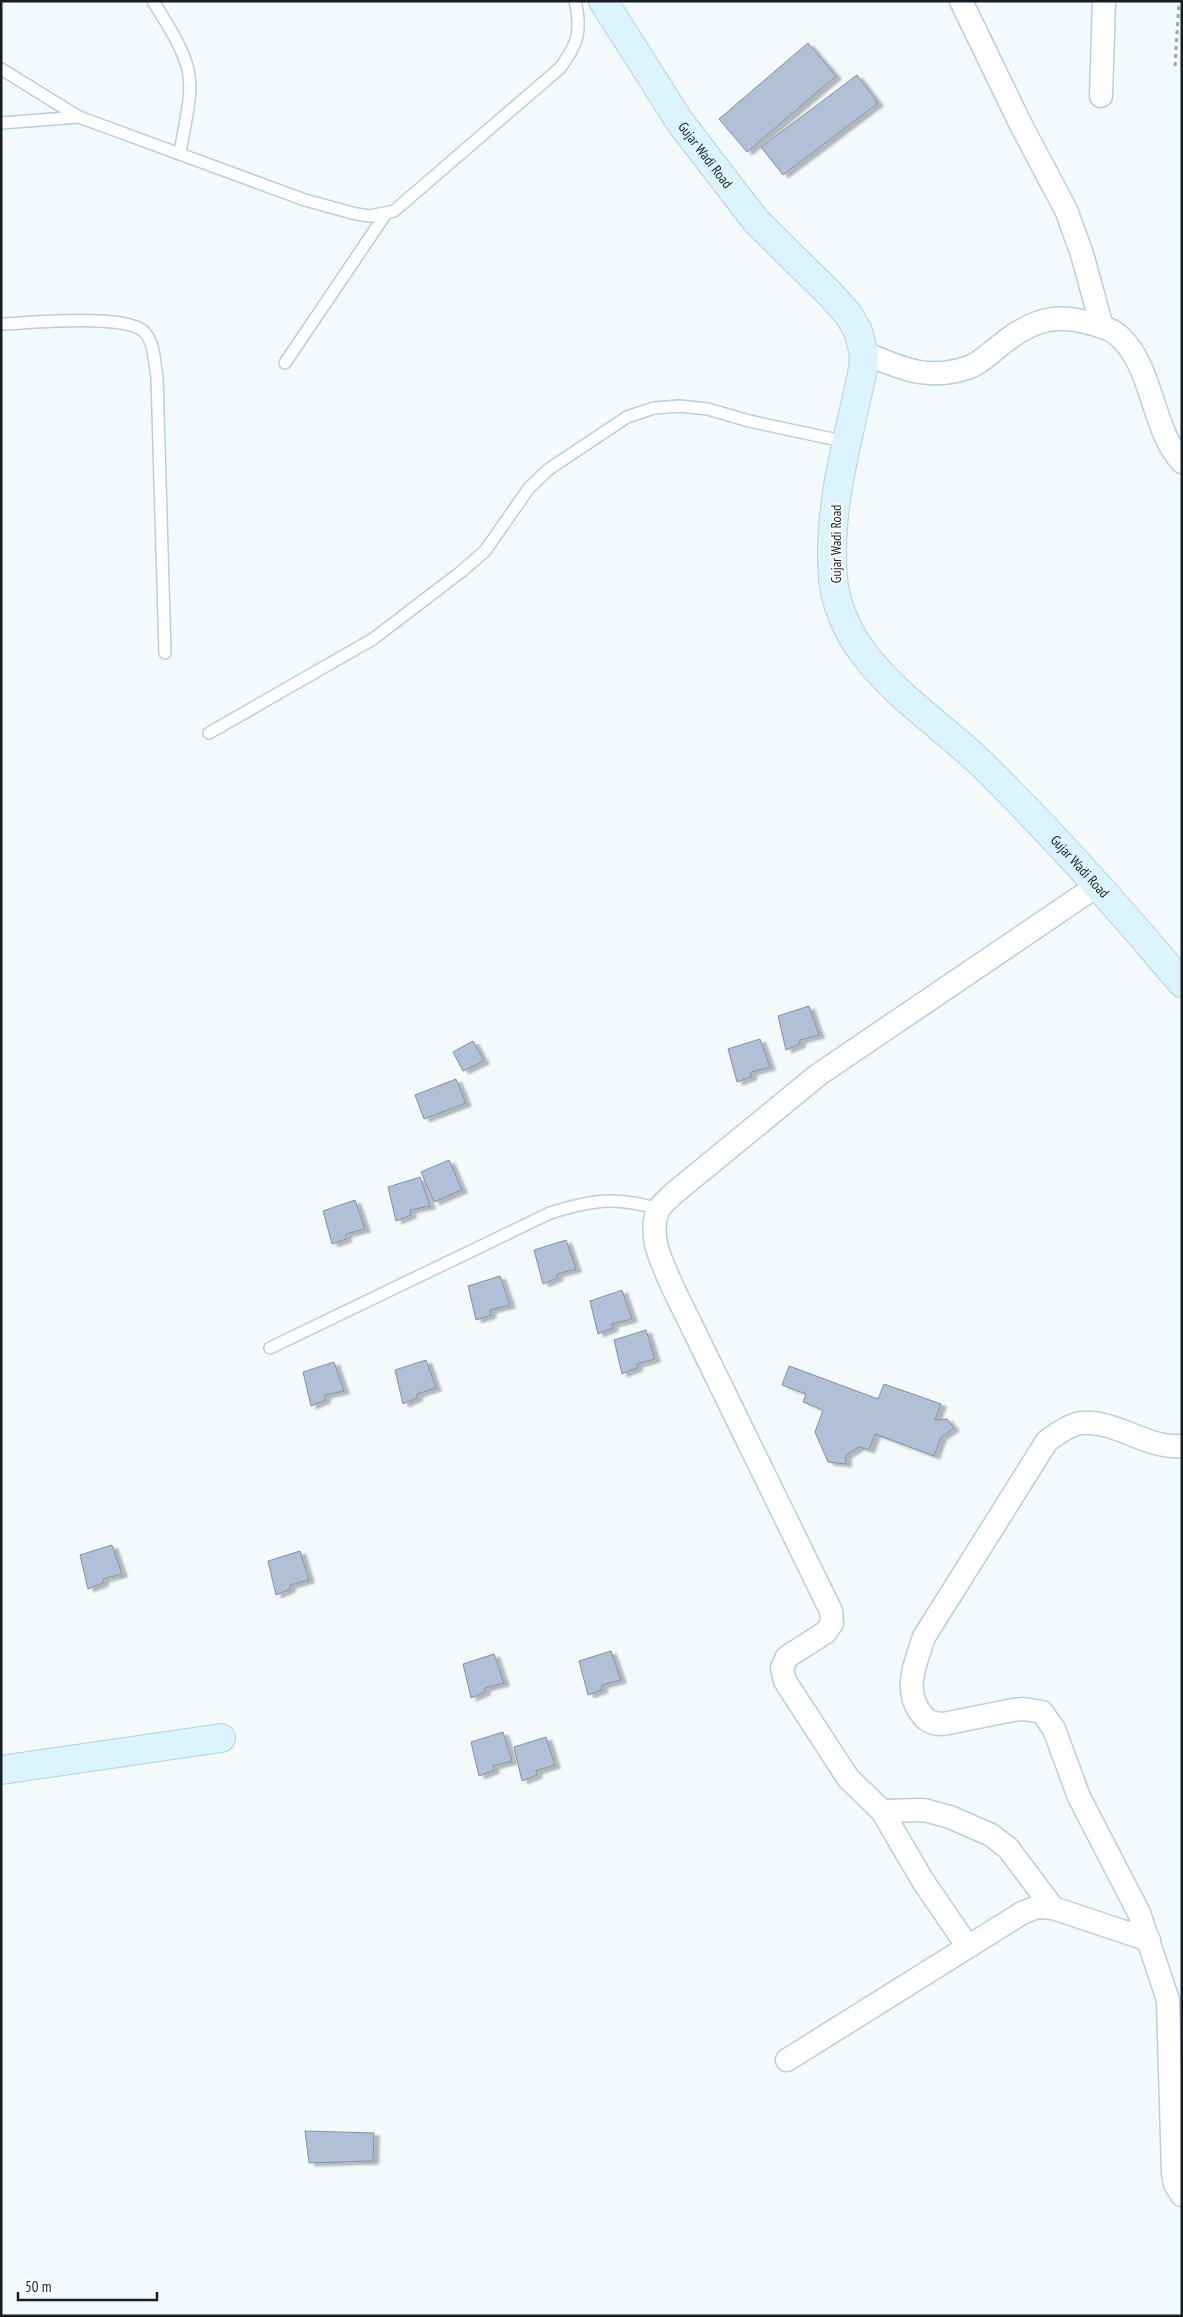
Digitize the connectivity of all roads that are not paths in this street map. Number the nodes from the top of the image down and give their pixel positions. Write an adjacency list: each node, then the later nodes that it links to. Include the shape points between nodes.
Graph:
1 (575, 1): 11 (lane, via 579,28 577,41 560,68 394,211)
2 (603, 1): 14 (street, Gujar Wadi Road, via 680,122 756,221 848,314 858,331)
3 (961, 1): 13 (street, via 1066,210)
4 (1104, 1): 7 (street)
5 (154, 2): 10 (lane, via 178,42 188,71 189,92)
6 (1, 69): 8 (lane)
7 (1101, 96)
8 (79, 117): 9 (lane); 10 (lane)
9 (1, 123)
10 (180, 154): 11 (lane, via 320,204 356,214)
11 (385, 215): 15 (lane)
12 (1, 324): 18 (lane, via 86,321 130,324 143,330 150,340 157,377)
13 (1102, 327): 14 (street, via 1081,321 1046,319 1028,326 980,362 955,371 910,372); 17 (street, via 1120,336 1134,355 1165,434)
14 (864, 353): 16 (street, Gujar Wadi Road)
15 (285, 363)
16 (848, 442): 19 (lane, via 679,406 654,408 627,417 542,475 529,488 485,551 373,639); 20 (street, Gujar Wadi Road, via 834,508 833,578 848,626 860,649 883,678 987,769)
17 (1182, 462)
18 (165, 653)
19 (209, 733)
20 (1098, 885): 21 (street, Gujar Wadi Road); 22 (street, via 818,1075 672,1194)
21 (1182, 983)
22 (658, 1209): 23 (lane, via 636,1202 611,1200 587,1202 550,1213); 27 (street, via 654,1223 656,1248 670,1281 831,1611 832,1623 826,1632 783,1662 785,1680 848,1778)
23 (270, 1348)
24 (1182, 1446): 29 (street, via 1168,1447 1114,1427 1080,1423 1047,1441 924,1637 913,1673 911,1694 922,1714 933,1724 1024,1709 1042,1712 1048,1718 1079,1797 1139,1913)
25 (221, 1738): 26 (street)
26 (1, 1770)
27 (882, 1811): 28 (street, via 924,1810 950,1817 991,1835 1008,1848); 30 (street, via 923,1881)
28 (1053, 1908): 29 (street); 30 (street, via 1037,1907 1022,1912)
29 (1149, 1940): 32 (street, via 1168,2000 1173,2173)
30 (968, 1947): 31 (street)
31 (787, 2060)
32 (1182, 2195)

